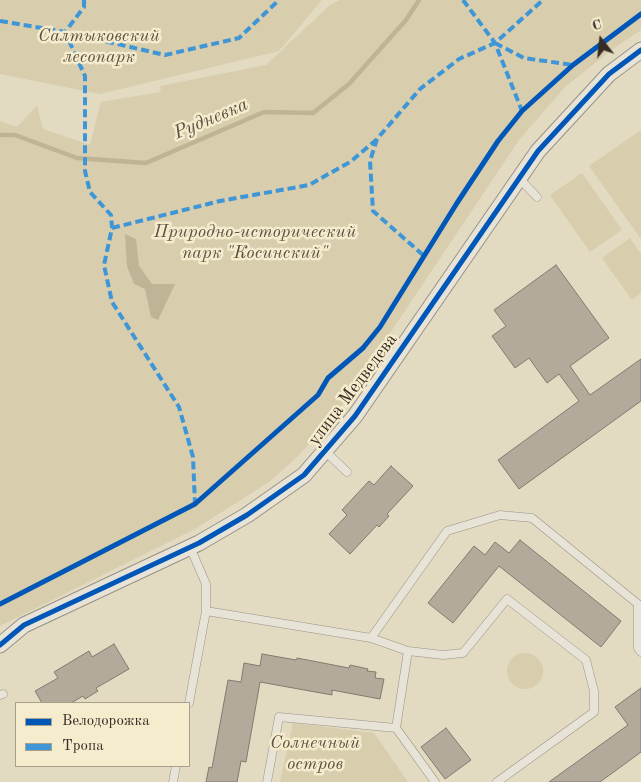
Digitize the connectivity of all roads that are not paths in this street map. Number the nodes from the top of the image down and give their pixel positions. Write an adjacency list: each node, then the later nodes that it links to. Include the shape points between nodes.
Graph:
1 (641, 50): 2 (street, улица Медведева, via 609,74 538,150)
2 (519, 178): 3 (lane); 4 (street, улица Медведева, via 355,416)
3 (537, 197)
4 (326, 452): 5 (lane); 6 (street, улица Медведева, via 304,474 247,515)
5 (347, 472)
6 (190, 547): 7 (lane, via 206,584); 9 (street, улица Медведева, via 24,625)
7 (206, 611): 8 (lane); 12 (lane)
8 (371, 638): 10 (lane); 11 (lane, via 447,531 500,515 532,518 638,604 638,648)
9 (0, 644)
10 (408, 650): 13 (lane); 18 (lane, via 463,654 507,599 586,660 594,691 594,712)
11 (641, 652)
12 (188, 702)
13 (396, 728): 16 (lane, via 280,717); 17 (lane)
14 (176, 767): 15 (lane)
15 (173, 782)
16 (267, 782)
17 (435, 782)
18 (497, 782)

